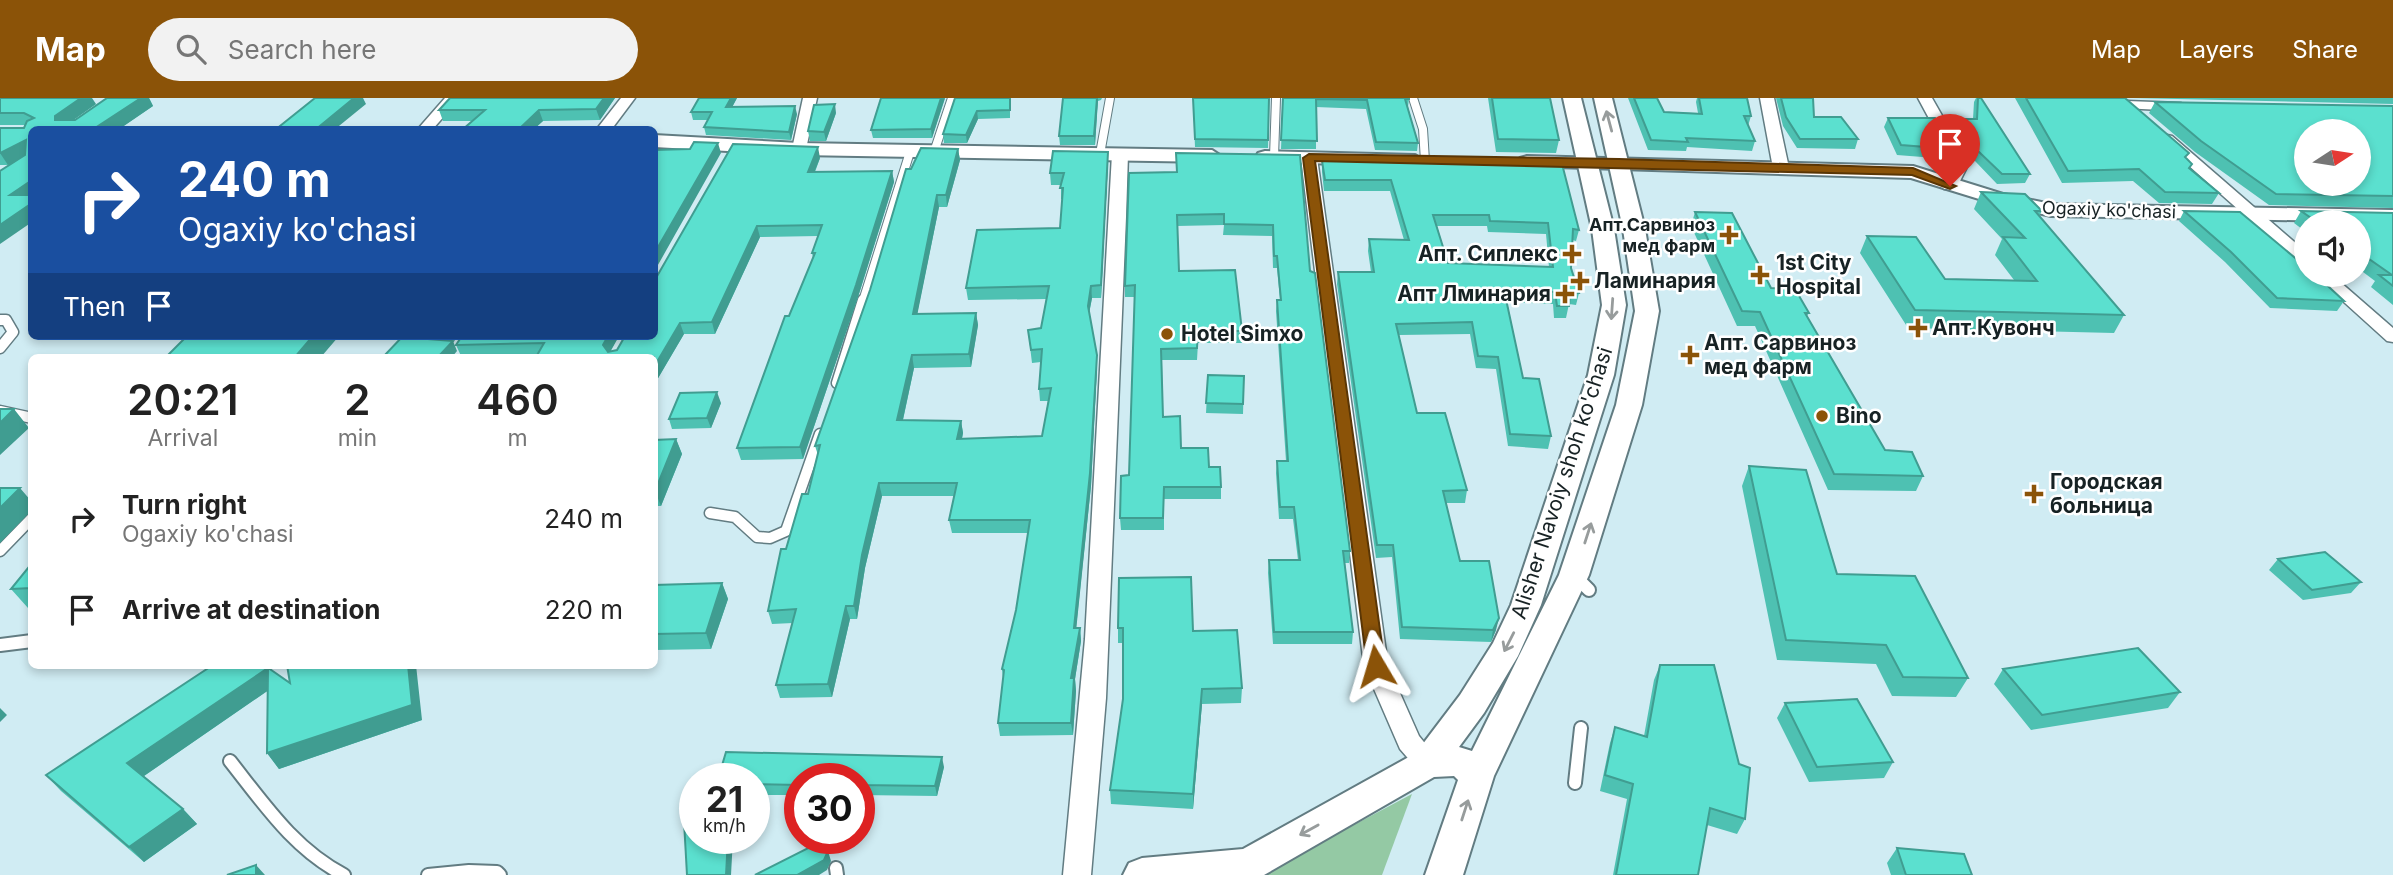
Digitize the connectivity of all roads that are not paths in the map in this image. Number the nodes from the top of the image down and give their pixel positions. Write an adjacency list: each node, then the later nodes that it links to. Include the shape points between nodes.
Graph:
1 (453, 98): 14 (street)
2 (628, 98): 15 (street)
3 (810, 98): 17 (street)
4 (952, 98): 19 (lane)
5 (1110, 98): 20 (lane)
6 (1276, 98): 21 (lane)
7 (1413, 98): 23 (lane)
8 (1572, 98): 25 (main road, Alisher Navoiy shoh ko'chasi)
9 (1603, 98): 26 (main road, Alisher Navoiy shoh ko'chasi, one-way to 9)
10 (1767, 98): 27 (street)
11 (1925, 98): 28 (street, via 1961,163)
12 (2124, 102): 13 (street); 29 (street)
13 (2197, 107)
14 (428, 126)
15 (606, 126)
16 (658, 142): 17 (street, via 728,152)
17 (799, 149): 18 (street)
18 (910, 152): 19 (street); 36 (lane)
19 (934, 152): 20 (street)
20 (1110, 154): 21 (street); 54 (street, via 1120,219 1085,811)
21 (1274, 157): 22 (street)
22 (1309, 158): 23 (street); 47 (street, via 1376,666 1409,742)
23 (1432, 161)
24 (1506, 162): 25 (street, Ogaxiy ko'chasi)
25 (1586, 162): 26 (street, Ogaxiy ko'chasi); 47 (main road, Alisher Navoiy shoh ko'chasi, one-way to 47, via 1603,229 1614,305 1601,375 1526,605 1472,704)
26 (1619, 163): 27 (street, Ogaxiy ko'chasi); 48 (main road, Alisher Navoiy shoh ko'chasi, one-way to 26, via 1532,663 1582,582 1629,405 1647,311)
27 (1781, 167): 28 (street, Ogaxiy ko'chasi, via 1913,172)
28 (1950, 186): 29 (street, Ogaxiy ko'chasi, via 2051,210)
29 (2254, 213): 30 (street, Ogaxiy ko'chasi); 31 (street)
30 (2393, 216)
31 (2294, 249)
32 (2336, 287): 34 (street)
33 (0, 320): 35 (lane, via 6,320 13,332)
34 (2393, 337)
35 (0, 348)
36 (833, 396)
37 (0, 411): 38 (lane)
38 (28, 417)
39 (824, 421): 40 (lane, via 786,531 760,539 746,532 735,517)
40 (710, 513)
41 (28, 522): 42 (lane)
42 (0, 551)
43 (28, 642): 44 (lane)
44 (0, 645)
45 (1581, 728): 49 (lane)
46 (230, 761): 51 (lane, via 294,840)
47 (1429, 763): 48 (main road, via 1461,761); 50 (main road, one-way to 50)
48 (1476, 776): 56 (main road, Alisher Navoiy shoh ko'chasi, one-way to 48)
49 (1575, 783)
50 (1245, 870): 55 (main road)
51 (344, 875)
52 (428, 875): 53 (lane, via 469,871)
53 (500, 875)
54 (1077, 875)
55 (1142, 875)
56 (1444, 875)

